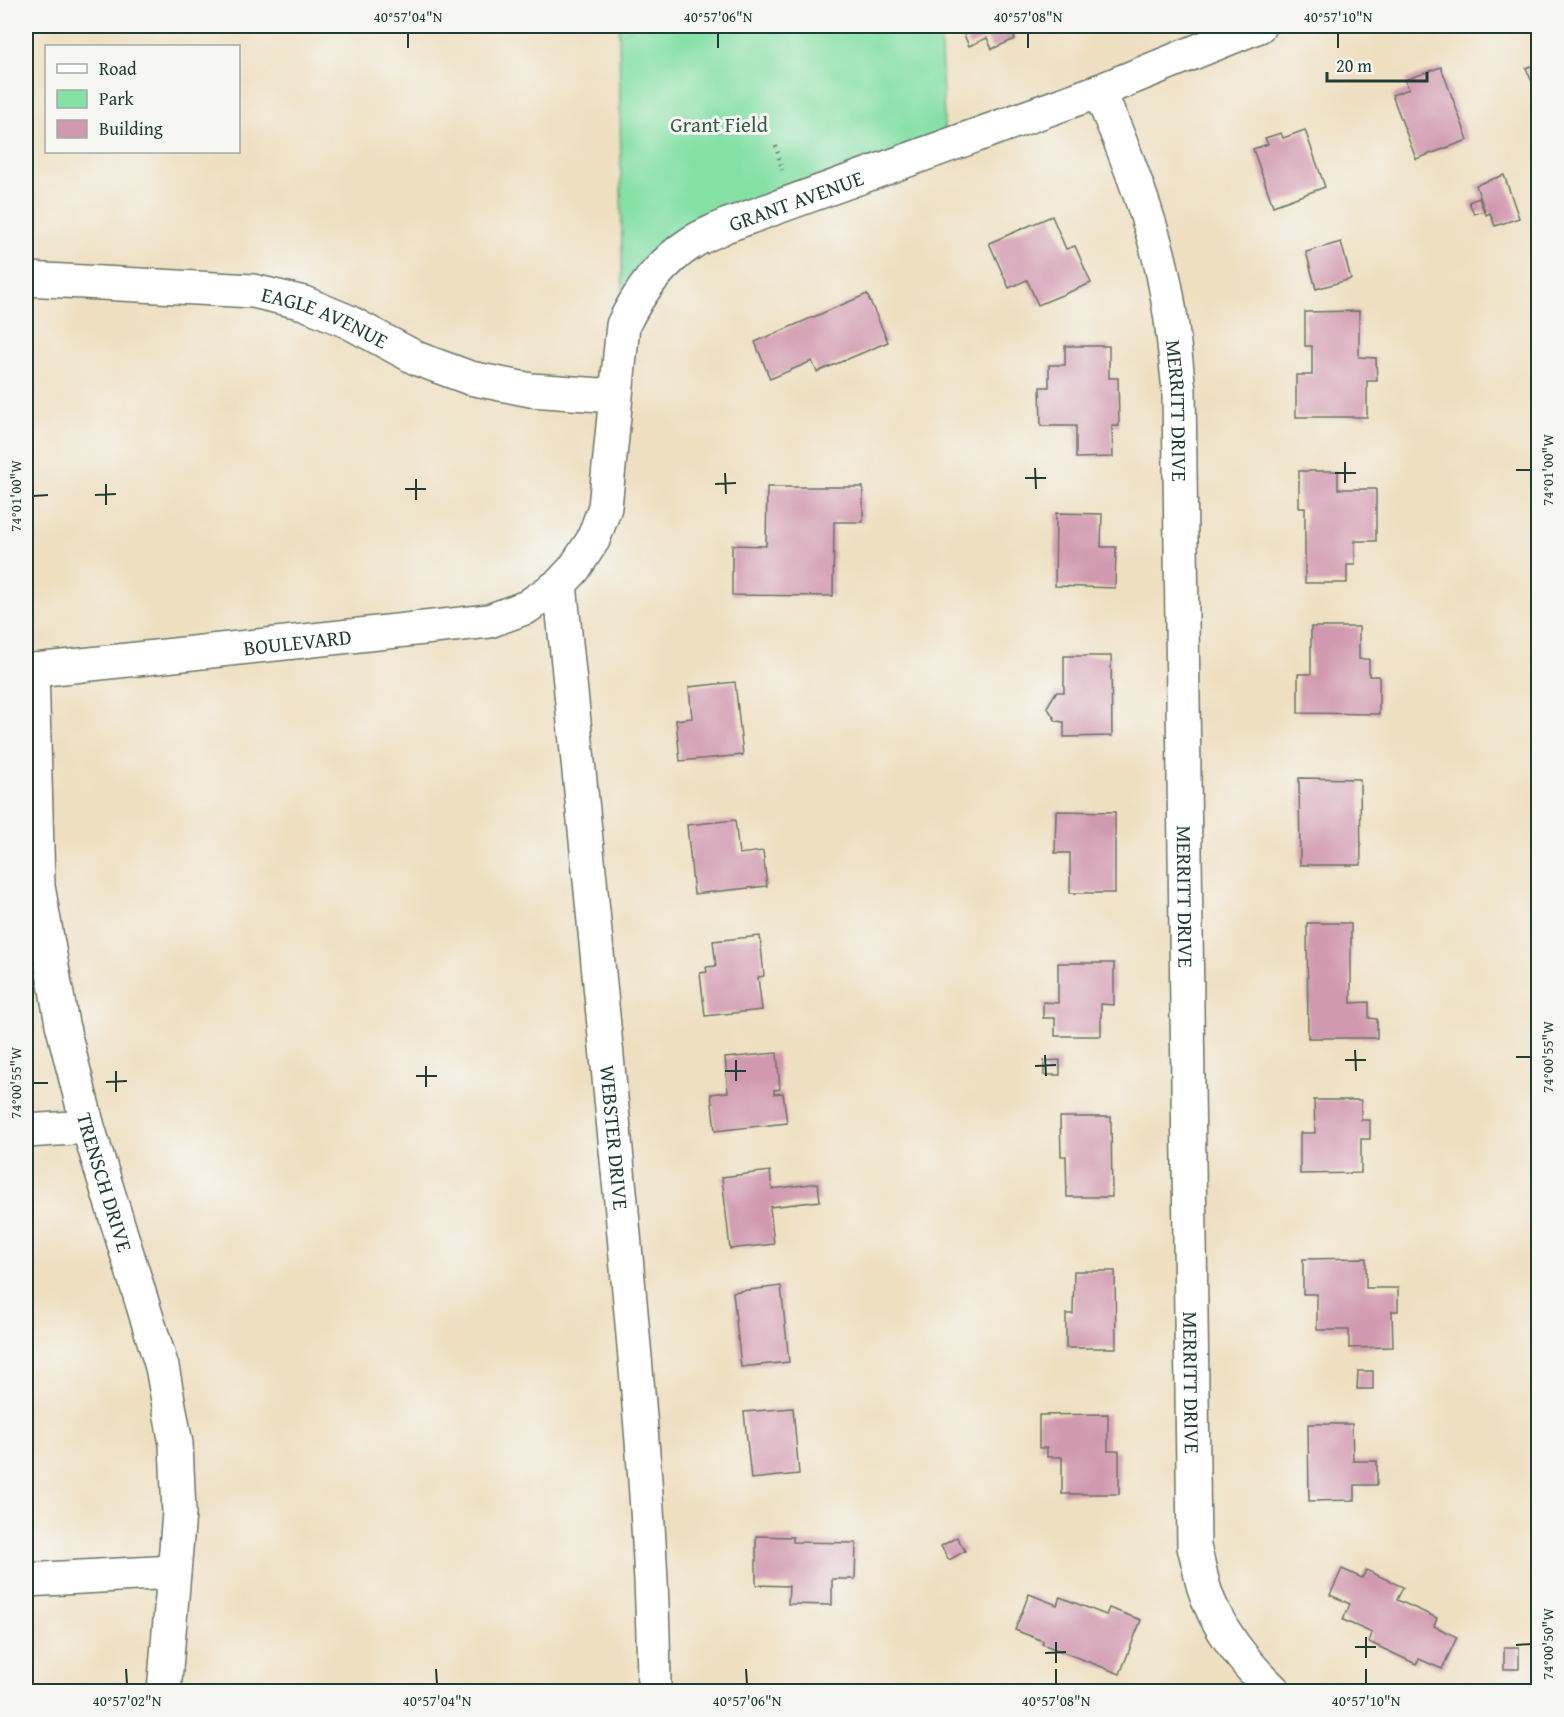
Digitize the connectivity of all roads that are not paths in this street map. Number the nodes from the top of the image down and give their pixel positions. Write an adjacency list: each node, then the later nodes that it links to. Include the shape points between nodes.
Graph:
1 (1259, 26): 2 (street, GRANT AVENUE)
2 (1099, 91): 4 (street, GRANT AVENUE, via 725,226 692,242 661,267 636,298 623,325); 11 (street, MERRITT DRIVE, via 1131,166 1156,244 1172,323 1179,391 1194,1547 1204,1590 1223,1629)
3 (26, 279): 4 (street, EAGLE AVENUE, via 253,291 304,303 418,359 470,378 531,390)
4 (615, 396): 5 (street, GRANT AVENUE, via 604,507 593,540)
5 (560, 584): 6 (street, BOULEVARD, via 527,608 489,621); 13 (street, WEBSTER DRIVE, via 647,1484)
6 (29, 670): 7 (street, TRENSCH DRIVE, via 38,886 62,1024)
7 (88, 1127): 8 (street); 9 (street, TRENSCH DRIVE, via 162,1367 176,1444 179,1513)
8 (26, 1131)
9 (174, 1572): 10 (street); 12 (street, TRENSCH DRIVE)
10 (26, 1580)
11 (1260, 1686)
12 (164, 1692)
13 (654, 1692)

